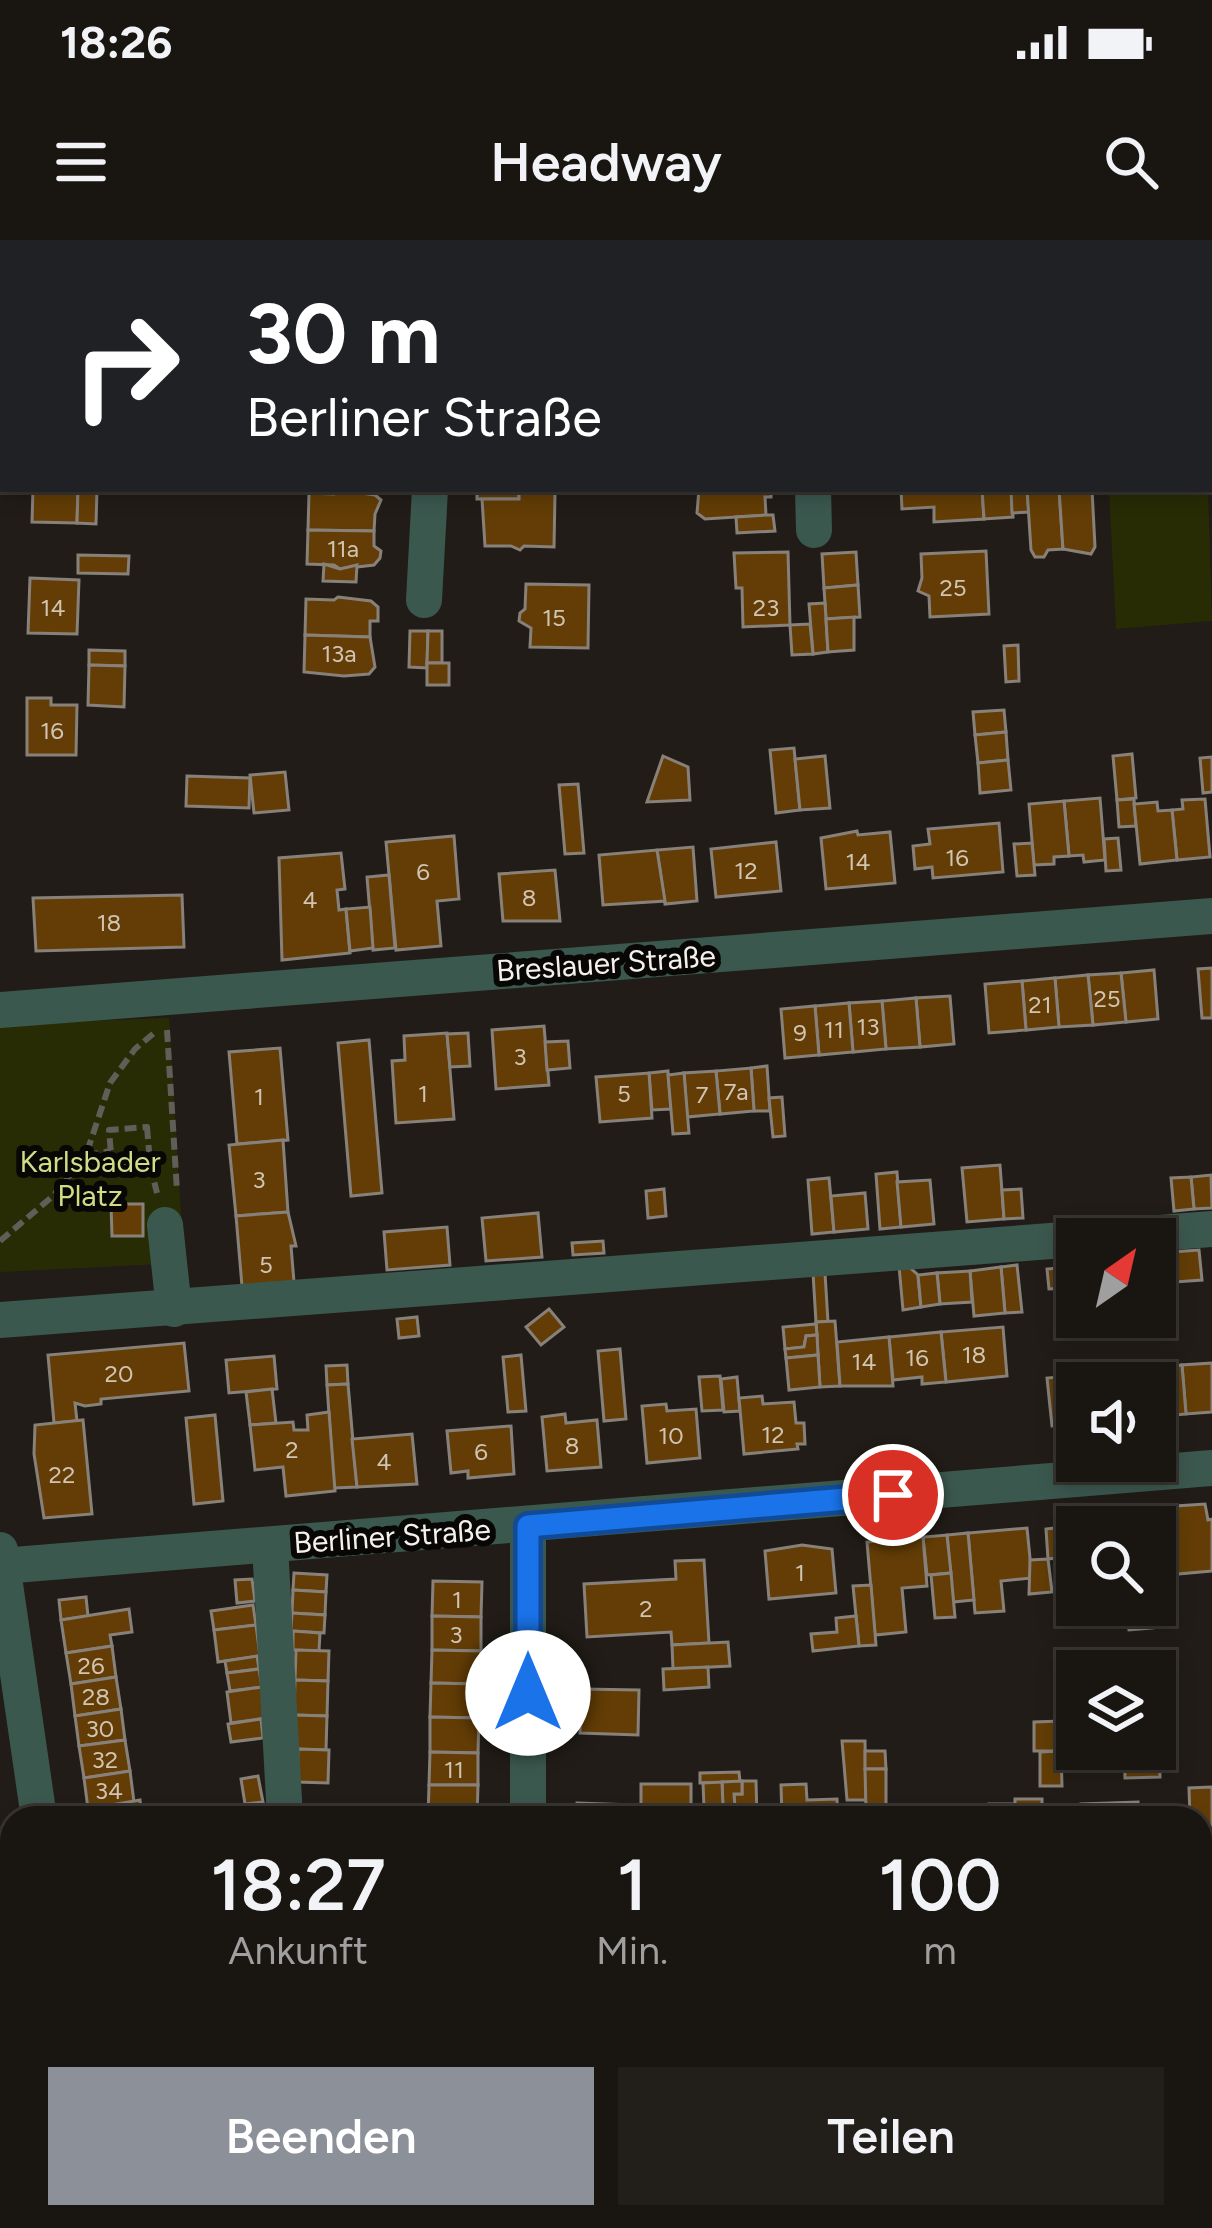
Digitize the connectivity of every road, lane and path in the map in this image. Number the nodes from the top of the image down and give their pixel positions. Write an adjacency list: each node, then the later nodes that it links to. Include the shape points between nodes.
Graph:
1 (430, 492): 4 (street)
2 (813, 492): 3 (street)
3 (814, 530)
4 (424, 599)
5 (1212, 916): 6 (street, Breslauer Straße)
6 (0, 1010)
7 (111, 1151): 7 (path, via 112,1166 150,1163 147,1127 109,1130); 8 (path)
8 (86, 1155): 9 (path, via 110,1083 166,1024); 12 (path)
9 (172, 1219): 14 (street)
10 (1212, 1229): 11 (street)
11 (1176, 1232)
12 (0, 1241)
13 (1056, 1241): 14 (street)
14 (174, 1309): 15 (street)
15 (0, 1320)
16 (1212, 1468): 17 (street, Berliner Straße)
17 (528, 1526): 18 (street, Berliner Straße); 23 (street)
18 (270, 1546): 19 (street, Berliner Straße); 22 (street)
19 (1, 1558): 20 (street)
20 (7, 1626): 21 (street)
21 (37, 1806)
22 (284, 1806)
23 (528, 1806)

